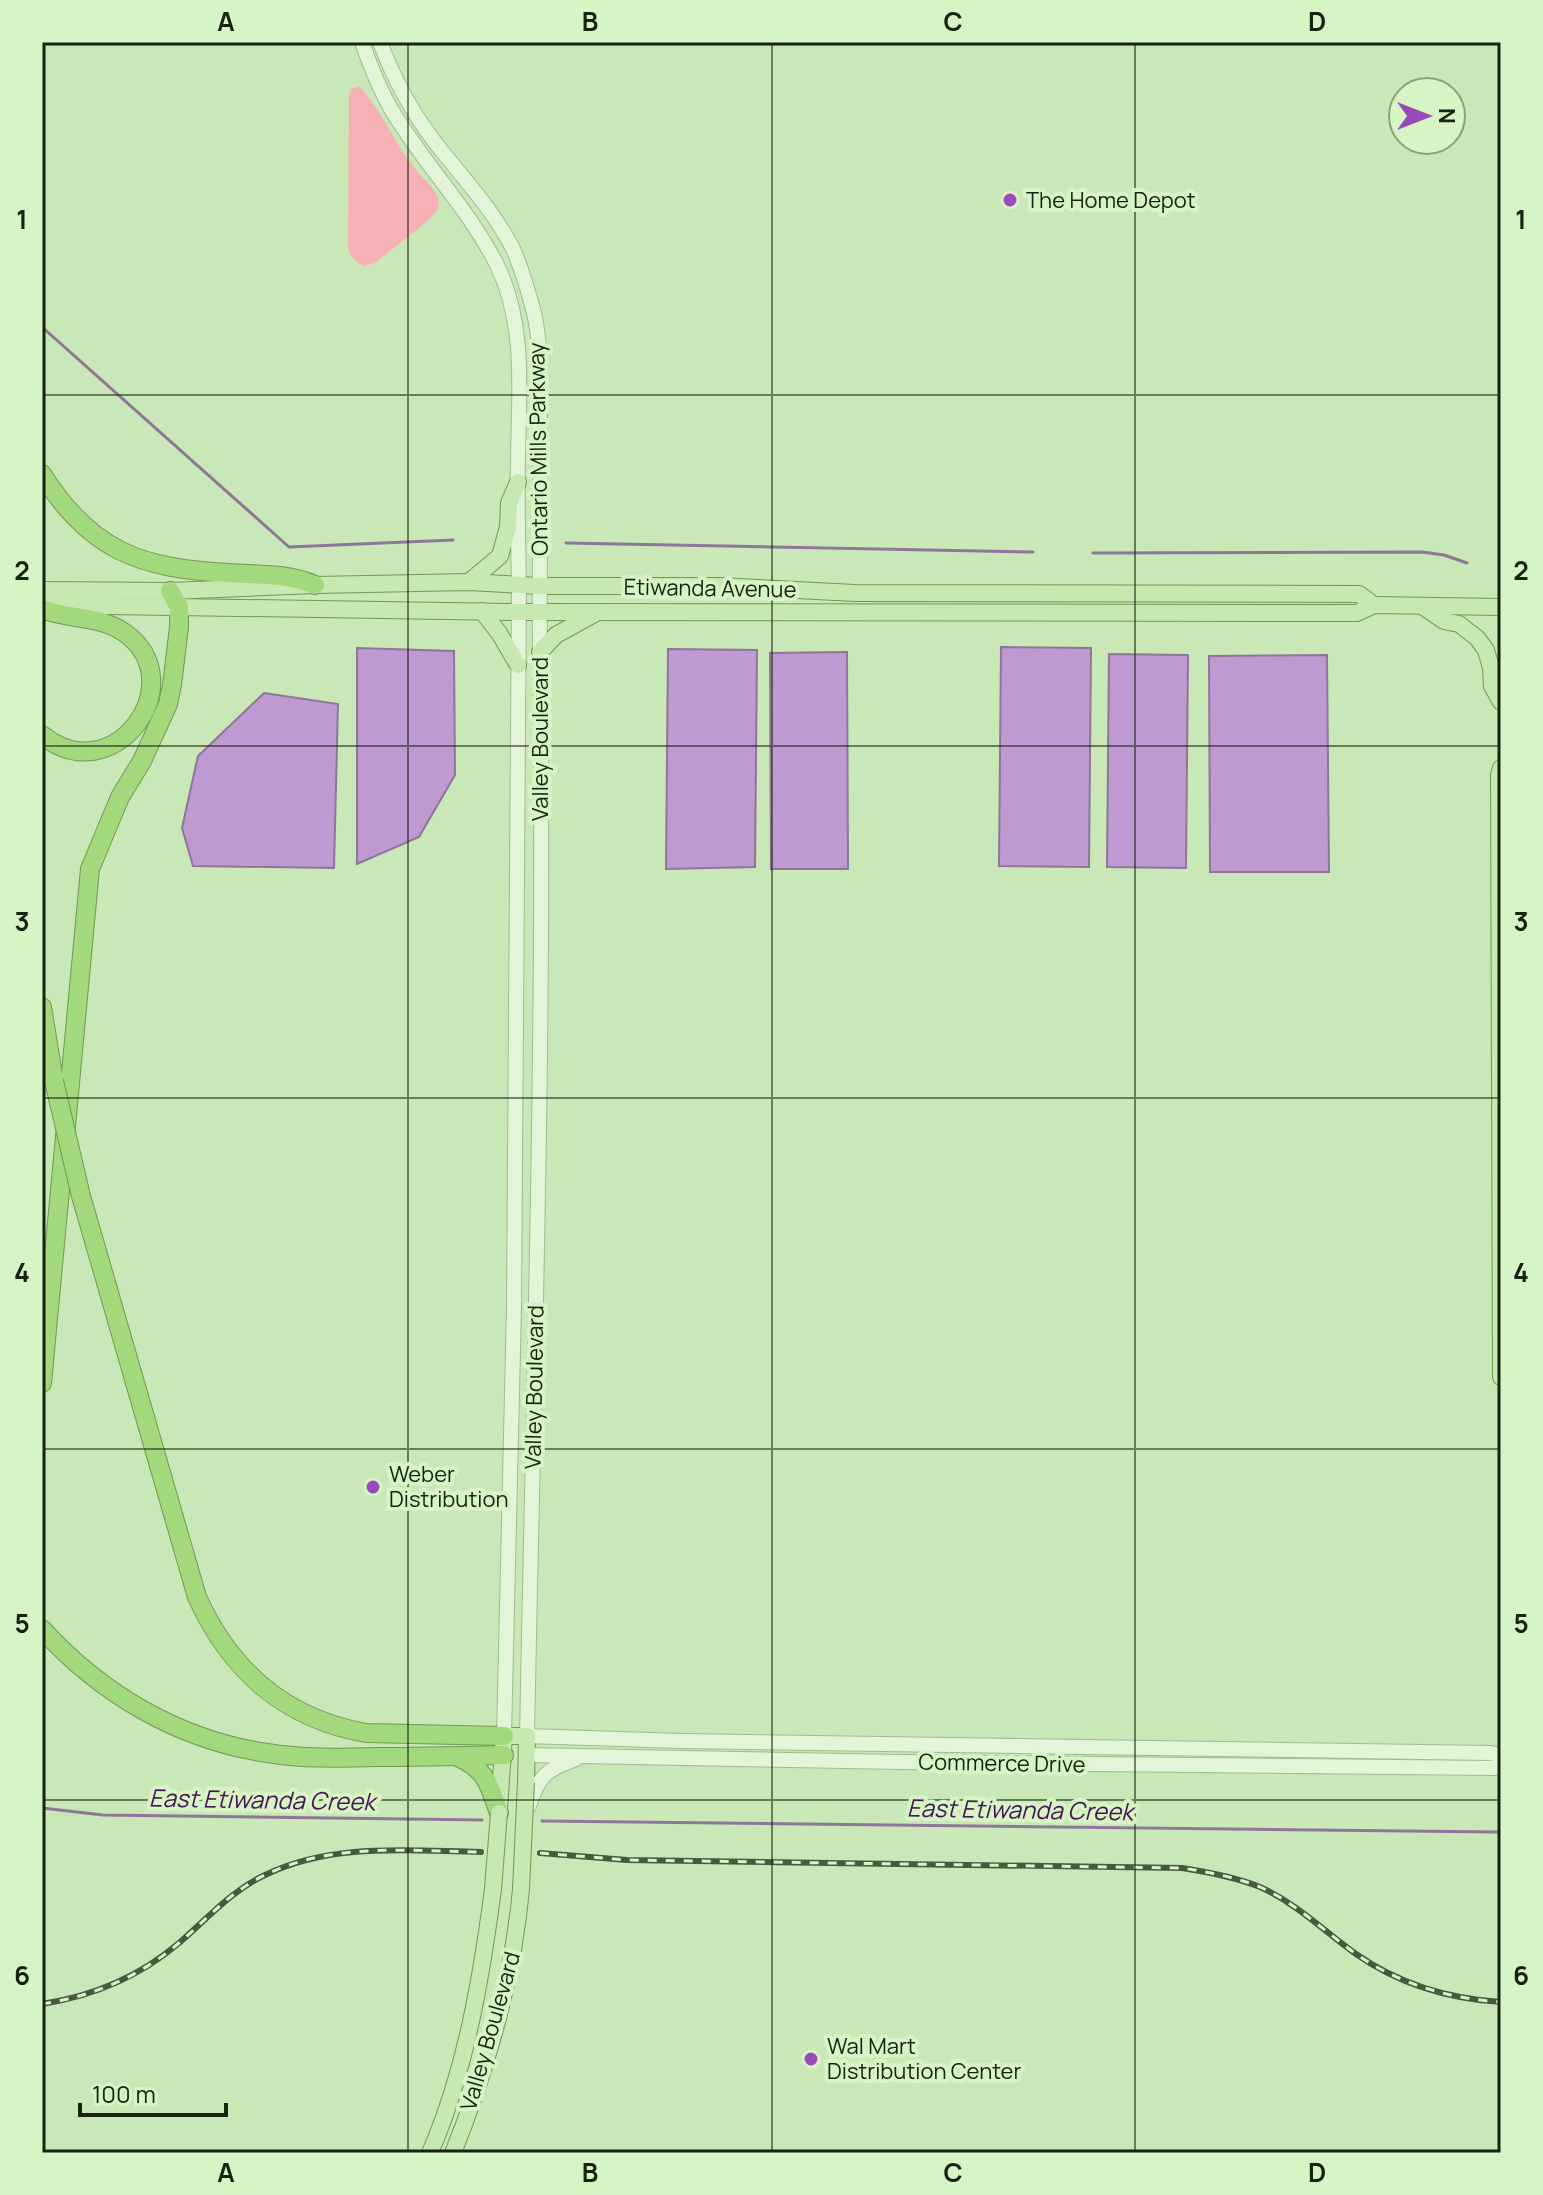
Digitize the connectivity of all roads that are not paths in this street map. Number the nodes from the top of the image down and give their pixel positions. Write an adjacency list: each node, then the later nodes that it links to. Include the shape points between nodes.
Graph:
1 (362, 42): 3 (main road, Ontario Mills Parkway, via 391,108 497,265 514,316)
2 (380, 42): 4 (main road, Ontario Mills Parkway, via 420,120 489,210 518,262 537,328)
3 (519, 372): 4 (main road, via 532,380 533,436); 6 (main road, Ontario Mills Parkway)
4 (541, 449): 10 (main road, Ontario Mills Parkway)
5 (42, 474): 8 (highway, via 71,515 126,554 161,566 294,577)
6 (518, 482): 7 (main road, via 500,556); 9 (main road, Ontario Mills Parkway)
7 (469, 582): 8 (main road, Etiwanda Avenue); 9 (main road, Etiwanda Avenue)
8 (315, 585): 12 (main road, Etiwanda Avenue)
9 (519, 585): 10 (main road, Etiwanda Avenue); 18 (main road, Ontario Mills Parkway)
10 (539, 586): 13 (main road, Etiwanda Avenue, via 1359,594); 19 (main road, Ontario Mills Parkway)
11 (42, 590): 12 (main road, Etiwanda Avenue)
12 (174, 599): 15 (main road, Etiwanda Avenue); 17 (main road, Etiwanda Avenue); 28 (highway, via 177,647 168,704 90,869)
13 (1374, 605): 14 (main road, Etiwanda Avenue); 20 (main road, Etiwanda Avenue, via 1357,613)
14 (1422, 606): 16 (main road, Etiwanda Avenue); 23 (main road, via 1477,638 1486,650 1492,686)
15 (42, 607): 24 (highway, via 125,633 142,652 151,683 138,723 111,745 73,751)
16 (1501, 607)
17 (482, 611): 18 (main road, Etiwanda Avenue); 22 (main road)
18 (518, 612): 19 (main road, Etiwanda Avenue); 22 (main road, Valley Boulevard)
19 (539, 612): 20 (main road, Etiwanda Avenue); 21 (main road, Valley Boulevard)
20 (597, 612): 21 (main road, via 556,635)
21 (540, 652): 30 (main road, Valley Boulevard, via 537,1261)
22 (518, 665): 32 (main road, Valley Boulevard, via 514,1307)
23 (1501, 702)
24 (42, 735)
25 (1501, 768): 27 (main road)
26 (42, 1007): 32 (highway, bridge, via 81,1196 197,1597 210,1626 253,1679 315,1719 366,1733)
27 (1501, 1377)
28 (42, 1383)
29 (42, 1629): 34 (highway, via 125,1701 217,1742 296,1757)
30 (527, 1736): 31 (main road, Commerce Drive); 32 (main road, Commerce Drive); 33 (main road, Valley Boulevard)
31 (889, 1744): 36 (main road, Commerce Drive); 37 (main road, via 878,1752 815,1751)
32 (504, 1745): 33 (main road, Commerce Drive); 34 (highway); 39 (main road, Valley Boulevard)
33 (527, 1755): 35 (main road, Commerce Drive); 40 (main road, Valley Boulevard)
34 (455, 1756): 39 (highway)
35 (584, 1756): 37 (main road, Commerce Drive); 40 (main road, via 553,1767)
36 (1501, 1756)
37 (791, 1760): 38 (main road, Commerce Drive)
38 (1501, 1766)
39 (495, 1782): 41 (highway)
40 (532, 1782): 43 (main road, Valley Boulevard, bridge, via 516,1939 497,2025)
41 (499, 1813): 42 (main road, Valley Boulevard, bridge, via 474,2014)
42 (430, 2153)
43 (453, 2153)

